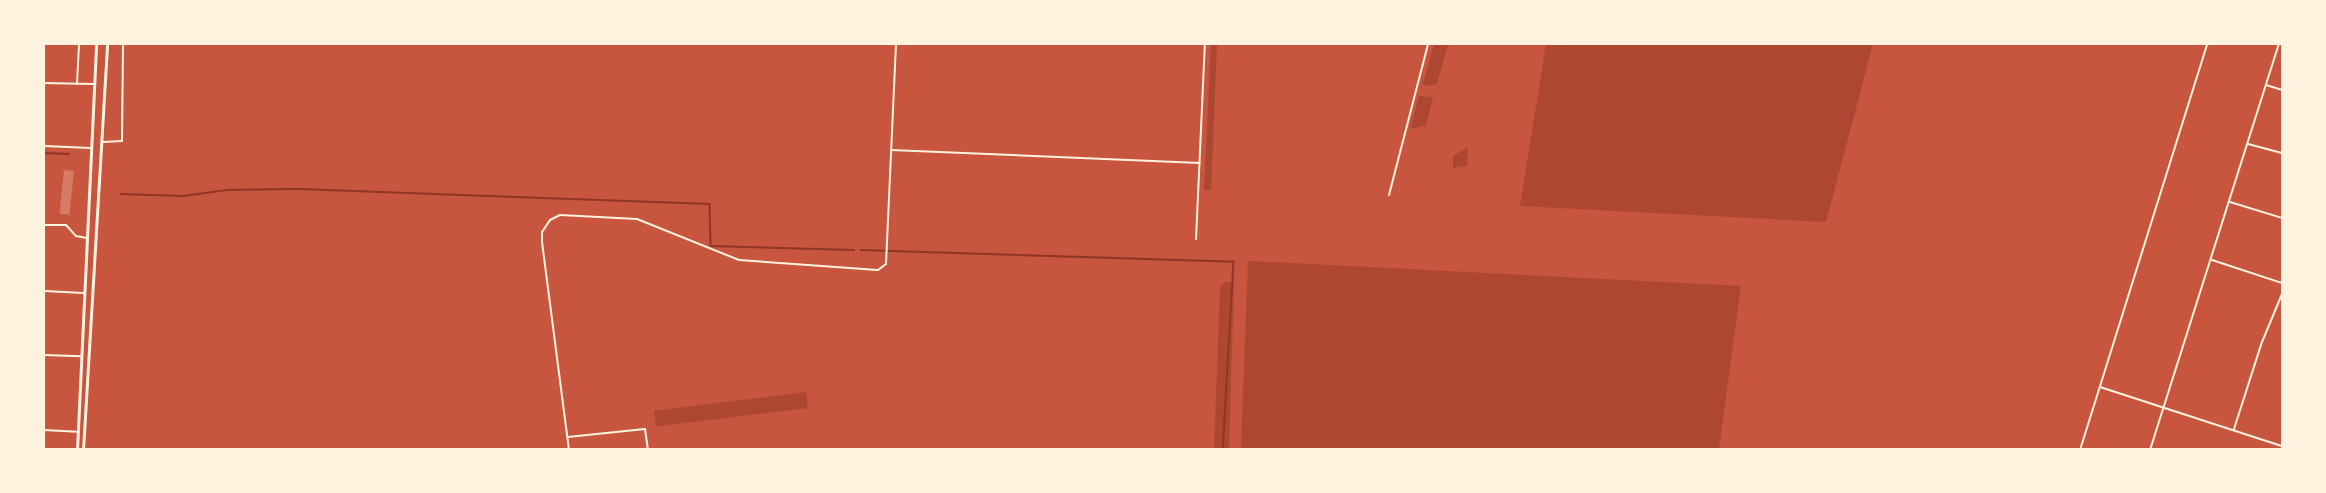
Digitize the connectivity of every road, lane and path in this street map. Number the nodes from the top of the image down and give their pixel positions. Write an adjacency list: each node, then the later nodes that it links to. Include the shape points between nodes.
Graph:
1 (79, 44): 11 (street)
2 (96, 44): 12 (main road)
3 (107, 44): 15 (main road)
4 (123, 44): 15 (street, via 122,141)
5 (896, 44): 19 (street)
6 (1205, 44): 21 (street)
7 (1428, 44): 22 (street)
8 (2207, 44): 35 (street)
9 (2279, 44): 13 (street)
10 (44, 83): 11 (street)
11 (77, 84): 12 (street)
12 (93, 84): 18 (main road)
13 (2266, 85): 14 (street); 16 (street)
14 (2283, 90)
15 (103, 142): 43 (main road)
16 (2247, 144): 20 (street); 23 (street)
17 (44, 146): 18 (street)
18 (91, 148): 26 (main road)
19 (890, 150): 21 (street); 40 (street, via 886,264 878,270 739,260 637,219 560,215 550,220 542,232 542,243)
20 (2283, 153)
21 (1200, 163): 27 (street)
22 (1389, 195)
23 (2230, 202): 24 (street); 28 (street)
24 (2283, 218)
25 (44, 225): 26 (street, via 66,225 76,236)
26 (87, 238): 31 (main road)
27 (1196, 239)
28 (2212, 260): 29 (street); 36 (street)
29 (2283, 283)
30 (44, 291): 31 (street)
31 (84, 293): 34 (main road)
32 (2283, 294): 37 (street, via 2262,342)
33 (44, 355): 34 (street)
34 (81, 356): 39 (main road)
35 (2099, 387): 36 (street); 46 (street)
36 (2164, 408): 37 (street); 47 (street)
37 (2234, 429): 41 (street)
38 (44, 430): 39 (street)
39 (77, 432): 42 (main road)
40 (568, 437): 44 (street); 45 (street, via 645,429)
41 (2283, 446)
42 (77, 450)
43 (83, 450)
44 (569, 450)
45 (648, 450)
46 (2080, 450)
47 (2150, 450)

